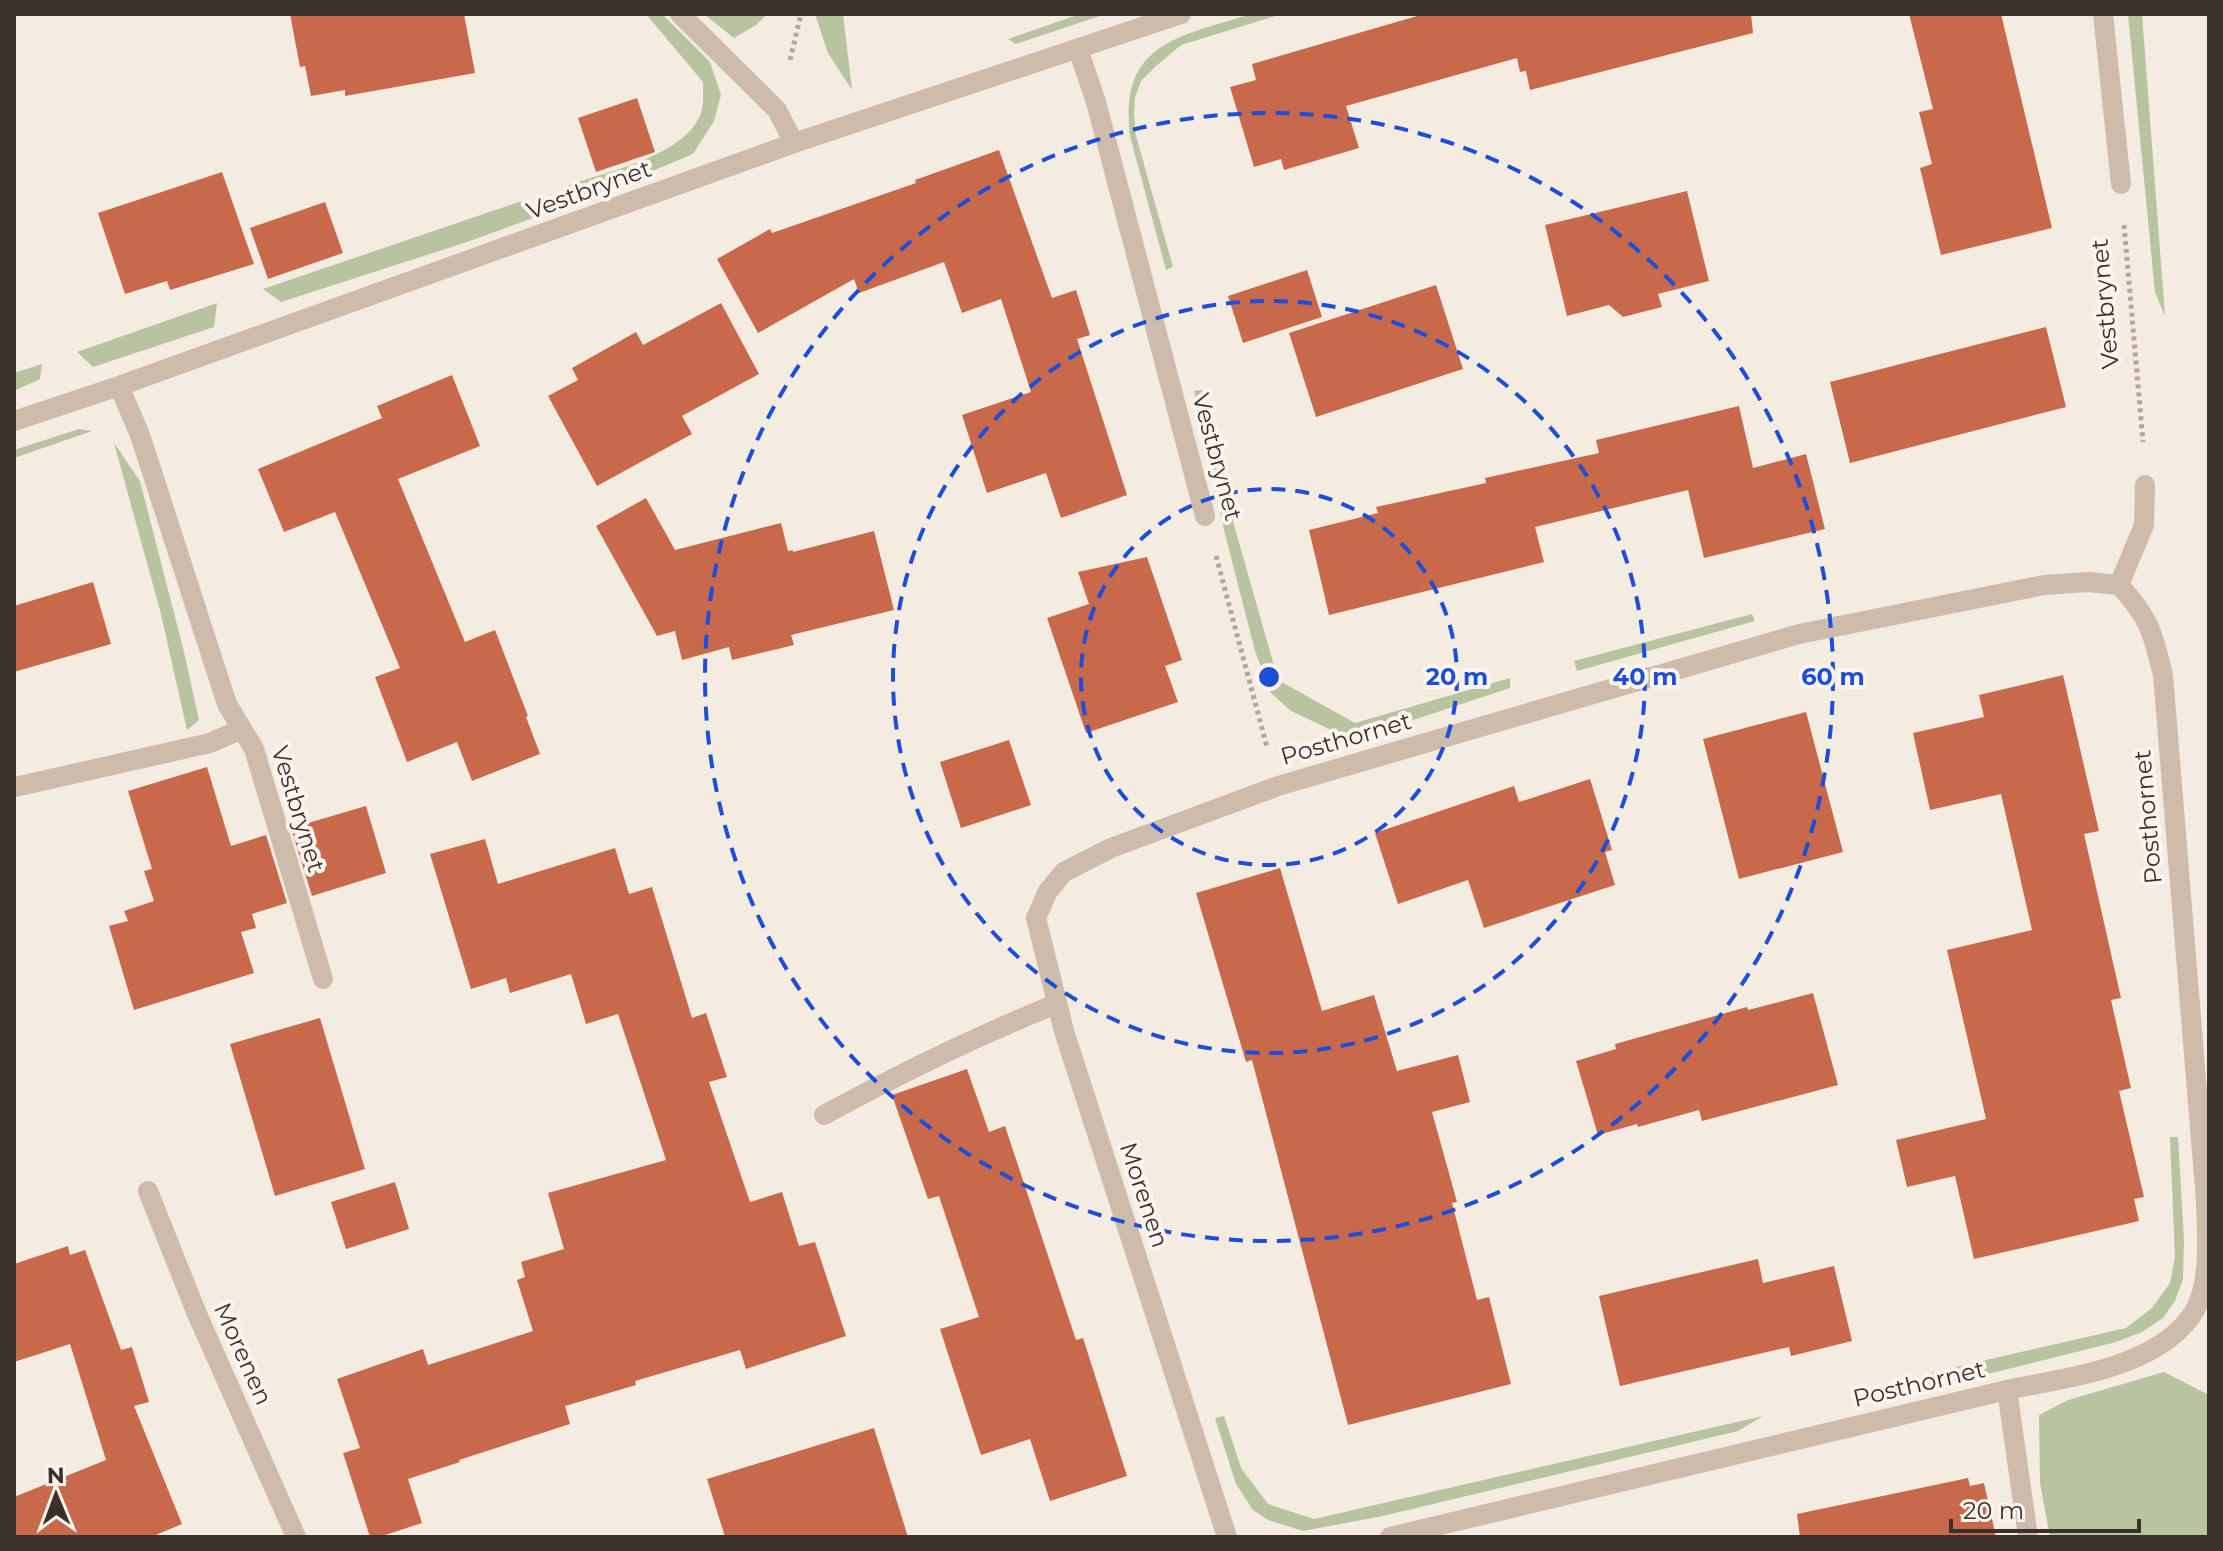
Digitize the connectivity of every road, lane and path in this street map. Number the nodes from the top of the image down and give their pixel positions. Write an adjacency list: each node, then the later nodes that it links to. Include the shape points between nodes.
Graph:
1 (680, 14): 5 (street, via 777,110)
2 (1181, 14): 4 (street, Vestbrynet)
3 (2103, 14): 6 (street)
4 (1078, 49): 5 (street, Vestbrynet); 10 (street, Vestbrynet)
5 (794, 143): 7 (street, Vestbrynet)
6 (2121, 184): 9 (path, Vestbrynet)
7 (119, 386): 8 (street, Vestbrynet); 12 (street, Vestbrynet, via 140,435 227,704)
8 (14, 421)
9 (2145, 485): 11 (street, via 2144,525)
10 (1205, 516): 13 (path, Vestbrynet)
11 (2119, 585): 13 (street, Posthornet, via 2044,585 1799,634); 20 (street, Posthornet, via 2139,607 2154,637 2163,675 2206,1201 2205,1277 2196,1309 2154,1349 2101,1369)
12 (242, 729): 14 (street, via 210,743); 16 (street, Vestbrynet, via 254,749)
13 (1278, 786): 15 (street, Posthornet, via 1111,848)
14 (15, 787)
15 (1064, 872): 17 (street, Morenen, via 1036,918)
16 (323, 979)
17 (1056, 1004): 18 (street); 22 (street, Morenen)
18 (824, 1115)
19 (148, 1191): 21 (street, Morenen)
20 (2007, 1390): 23 (street, Posthornet); 24 (street)
21 (296, 1537)
22 (1227, 1537)
23 (1390, 1537)
24 (2028, 1537)

